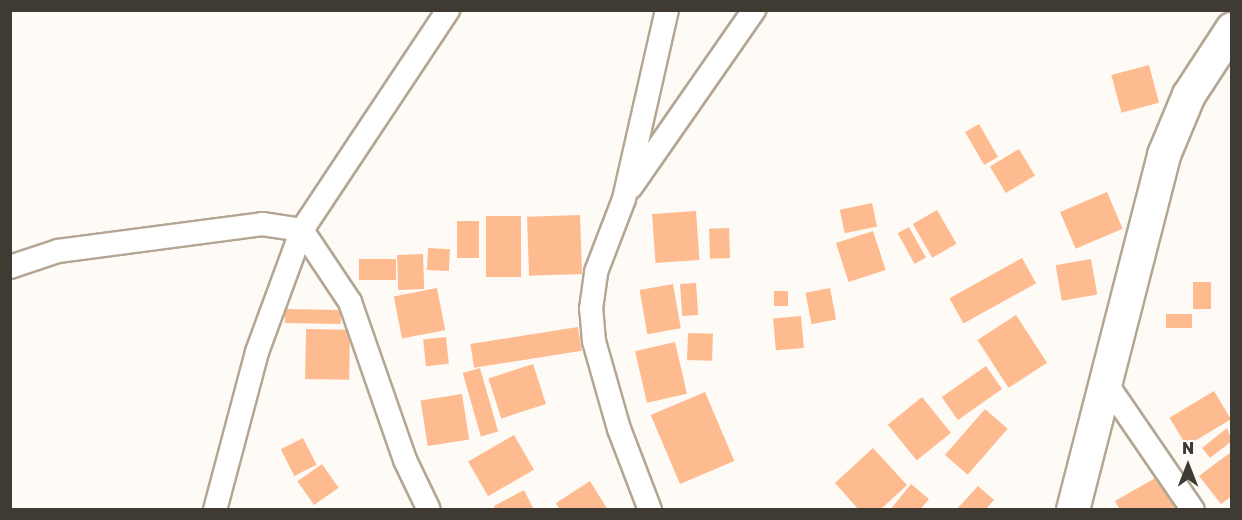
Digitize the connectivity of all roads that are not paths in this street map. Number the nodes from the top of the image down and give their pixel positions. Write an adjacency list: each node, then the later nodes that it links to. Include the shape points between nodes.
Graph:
1 (448, 10): 6 (street)
2 (667, 10): 5 (street)
3 (754, 10): 5 (street)
4 (1232, 28): 8 (main road, via 1189,95 1164,155)
5 (624, 199): 11 (street, via 596,272 593,331 619,429)
6 (302, 230): 7 (street, via 262,224 58,251); 9 (street, via 256,352); 10 (street, via 350,302 405,460)
7 (10, 267)
8 (1108, 386): 12 (main road); 13 (street)
9 (215, 510)
10 (429, 510)
11 (650, 510)
12 (1073, 510)
13 (1194, 510)

